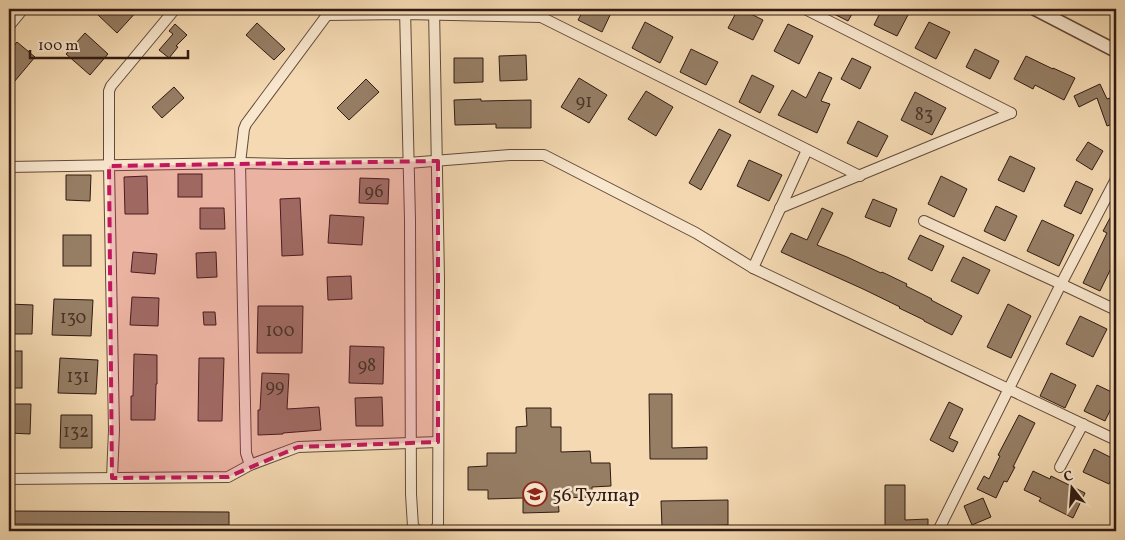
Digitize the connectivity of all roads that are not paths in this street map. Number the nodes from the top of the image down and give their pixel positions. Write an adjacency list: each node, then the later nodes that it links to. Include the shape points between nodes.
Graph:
1 (23, 9): 7 (street)
2 (175, 9): 13 (street, via 111,86)
3 (805, 9): 15 (street, via 1011,113)
4 (1035, 9): 8 (street)
5 (405, 11): 6 (street); 11 (street, via 327,16 246,124); 12 (street)
6 (434, 12): 9 (street, via 541,17); 10 (street)
7 (9, 26)
8 (1116, 51)
9 (808, 150): 15 (street); 17 (street)
10 (438, 161): 12 (street); 19 (street, via 544,155 696,233); 26 (street)
11 (240, 163): 12 (street); 13 (street); 27 (street, via 246,453)
12 (408, 163): 25 (street)
13 (108, 166): 14 (street); 29 (street, via 114,430)
14 (9, 167)
15 (860, 176): 17 (street)
16 (1116, 179): 20 (street)
17 (780, 208): 19 (street)
18 (924, 221): 20 (street)
19 (753, 268): 22 (street)
20 (1061, 284): 21 (street); 22 (street)
21 (1116, 310)
22 (1008, 389): 23 (street); 33 (street)
23 (1083, 424): 24 (street); 28 (street)
24 (1116, 440)
25 (410, 442): 26 (street); 27 (street, via 298,447); 31 (street, via 413,527)
26 (438, 442): 32 (street, via 438,526)
27 (250, 465): 29 (street, via 228,477)
28 (1060, 467)
29 (112, 478): 30 (street)
30 (9, 479)
31 (419, 531)
32 (433, 531)
33 (938, 531)

